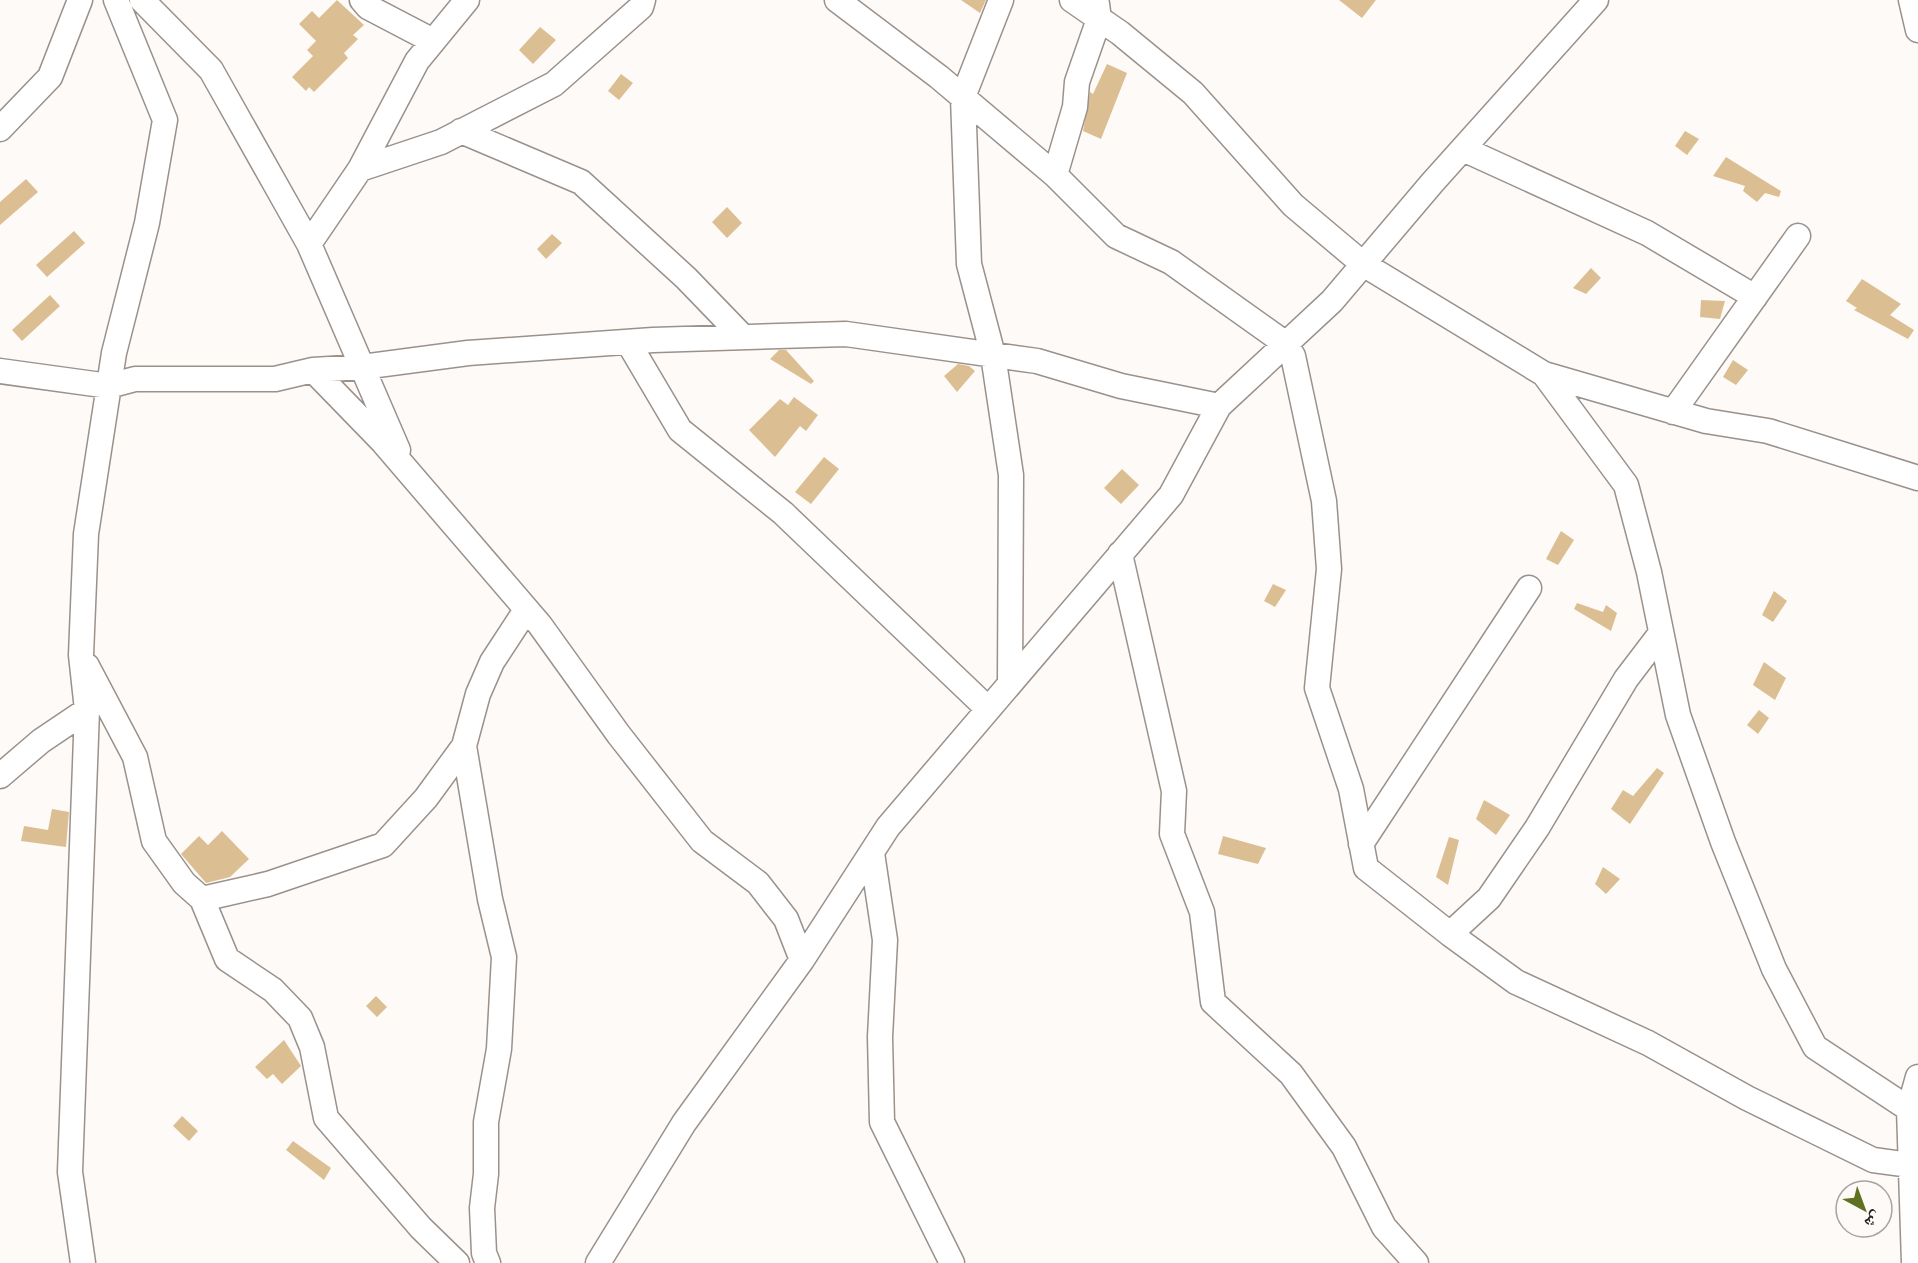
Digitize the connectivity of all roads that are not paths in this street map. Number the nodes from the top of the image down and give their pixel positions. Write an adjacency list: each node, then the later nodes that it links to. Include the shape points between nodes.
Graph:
1 (80, 0): 15 (street)
2 (116, 0): 35 (street, via 165,120 147,223)
3 (142, 0): 24 (street, via 211,70)
4 (362, 0): 14 (street, via 368,7)
5 (467, 0): 14 (street)
6 (643, 0): 19 (street, via 641,7 554,84)
7 (837, 0): 16 (street)
8 (1001, 0): 16 (street)
9 (1072, 0): 12 (street)
10 (1596, 0): 20 (street)
11 (1911, 0): 13 (street)
12 (1098, 9): 22 (street); 25 (street, via 1192,93 1293,205)
13 (1918, 30)
14 (433, 41): 21 (street, via 417,61)
15 (50, 77): 17 (street); 18 (street)
16 (963, 97): 22 (street); 30 (street, via 969,264)
17 (0, 106)
18 (0, 129)
19 (461, 131): 21 (street, via 441,142); 27 (street, via 581,182 686,278)
20 (1463, 149): 25 (street); 26 (street, via 1647,233)
21 (360, 169): 24 (street)
22 (1055, 175): 29 (street, via 1116,236 1171,262)
23 (1798, 236): 26 (street)
24 (309, 244): 31 (street)
25 (1363, 264): 29 (street, via 1332,301); 34 (street)
26 (1755, 297): 37 (street)
27 (743, 337): 28 (street); 30 (street, via 846,334)
28 (628, 342): 31 (street, via 468,353); 46 (street, via 680,430 783,513)
29 (1286, 344): 36 (street); 50 (street, via 1293,356 1324,501 1329,569 1317,688 1351,789)
30 (993, 355): 36 (street, via 1037,361 1121,386); 45 (street, via 1011,476)
31 (362, 367): 32 (street); 38 (street)
32 (313, 370): 35 (street, via 275,379 135,379); 38 (street)
33 (0, 371): 35 (street)
34 (1544, 374): 37 (street); 43 (street, via 1626,485)
35 (109, 386): 44 (street, via 86,534)
36 (1219, 406): 40 (street, via 1171,495)
37 (1673, 412): 39 (street, via 1706,422 1768,431)
38 (406, 469): 42 (street)
39 (1918, 478)
40 (1120, 554): 45 (street); 63 (street, via 1174,791 1172,834 1202,912 1213,1002 1291,1074 1344,1147 1384,1227)
41 (1529, 588): 50 (street)
42 (525, 610): 48 (street, via 492,662 478,694); 54 (street, via 702,841 758,883 786,919)
43 (1661, 633): 53 (street, via 1626,679 1537,828 1495,889); 56 (street, via 1678,715 1723,842 1774,969 1815,1047)
44 (81, 655): 47 (street); 52 (street, via 135,757 154,841 184,883)
45 (1011, 682): 46 (street)
46 (988, 709): 51 (street, via 888,827)
47 (87, 710): 49 (street, via 41,741); 58 (street, via 70,1172)
48 (464, 746): 52 (street, via 426,798 383,846 268,884); 60 (street, via 504,957 499,1049 486,1122 482,1208)
49 (0, 776)
50 (1361, 844): 53 (street, via 1366,867)
51 (872, 853): 54 (street); 62 (street, via 885,940 880,1037 882,1122)
52 (202, 899): 59 (street, via 227,959 273,990 300,1018 312,1047 327,1118 421,1228)
53 (1450, 934): 57 (street, via 1516,982 1648,1043 1747,1098 1873,1160)
54 (802, 960): 61 (street, via 684,1123)
55 (1918, 1077): 56 (street)
56 (1914, 1114): 57 (street)
57 (1915, 1166): 64 (street)
58 (83, 1263)
59 (457, 1263)
60 (488, 1263)
61 (598, 1263)
62 (951, 1263)
63 (1416, 1263)
64 (1914, 1263)

